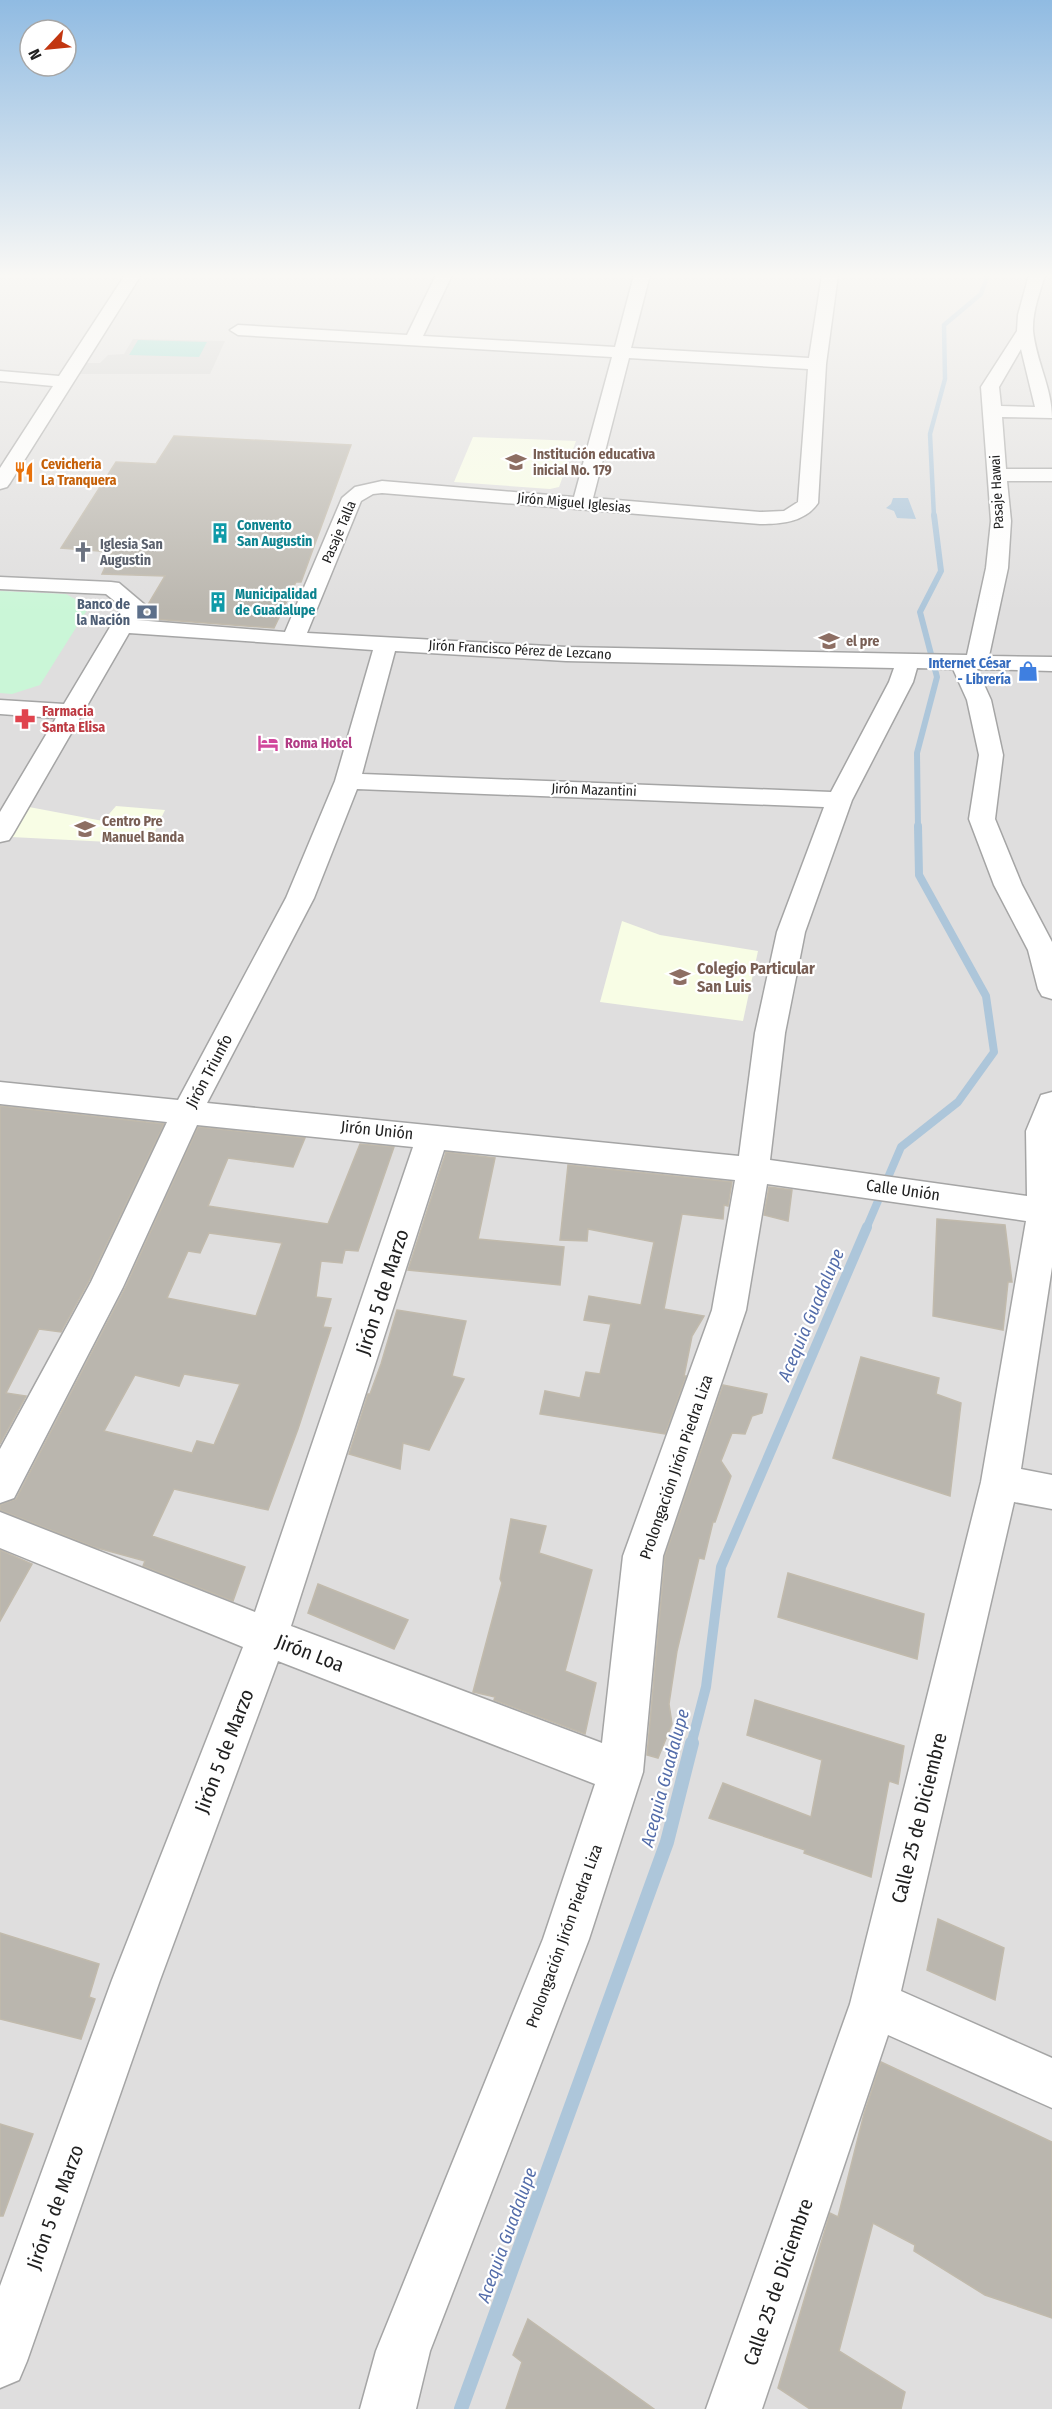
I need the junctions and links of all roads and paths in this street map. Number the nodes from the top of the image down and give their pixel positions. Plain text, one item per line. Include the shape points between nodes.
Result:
1 (61, 387) edge
2 (612, 387) edge
3 (815, 387) edge
4 (990, 387) edge
5 (1041, 387) edge
6 (991, 411) junction
7 (1049, 413) edge
8 (998, 475) junction
9 (1052, 475) edge
10 (0, 483) edge
11 (359, 492) joint
12 (582, 503) junction
13 (0, 583) edge
14 (122, 626) junction
15 (293, 639) junction
16 (386, 644) junction
17 (941, 660) junction
18 (1052, 664) edge
19 (0, 707) edge
20 (72, 712) junction
21 (348, 781) junction
22 (839, 800) junction
23 (0, 834) edge
24 (1052, 989) edge
25 (0, 1093) edge
26 (1052, 1103) edge
27 (187, 1112) junction
28 (433, 1136) junction
29 (753, 1170) junction
30 (1048, 1212) edge
31 (1000, 1482) junction
32 (0, 1486) edge
33 (1052, 1492) edge
34 (0, 1530) edge
35 (267, 1636) junction
36 (621, 1773) junction
37 (874, 2004) junction
38 (1052, 2083) edge
39 (0, 2361) edge
40 (388, 2409) edge
41 (734, 2409) edge

1 - 10 street
2 - 12 street
3 - 12 street, Jirón Miguel Iglesias via 808,503 802,511 760,518
4 - 6 street, Pasaje Hawai
5 - 7 street
6 - 7 street
6 - 8 street, Pasaje Hawai
8 - 9 street
8 - 17 street, Pasaje Hawai via 1001,521 997,568
11 - 12 street, Jirón Miguel Iglesias via 382,487
11 - 15 street, Pasaje Talla via 352,498
13 - 14 street via 111,588 134,605
14 - 15 street, Jirón Francisco Pérez de Lezcano
14 - 20 street
15 - 16 street, Jirón Francisco Pérez de Lezcano
16 - 17 street, Jirón Francisco Pérez de Lezcano via 566,654
16 - 21 street, Jirón Triunfo
17 - 18 street, Jirón Francisco Pérez de Lezcano
17 - 22 street, Prolongación Jirón Piedra Liza via 901,682
17 - 24 street via 979,700 991,755 982,819 1008,885 1042,950
19 - 20 street
20 - 23 street
21 - 22 street, Jirón Mazantini
21 - 27 street, Jirón Triunfo via 300,898
22 - 29 street, Prolongación Jirón Piedra Liza via 791,932 770,1033
25 - 27 street, Jirón Unión
26 - 30 street, Calle 25 de Diciembre via 1042,1131
27 - 28 street, Jirón Unión
27 - 32 street, Jirón Triunfo via 106,1287
28 - 29 street, Jirón Unión
28 - 35 street, Jirón 5 de Marzo
29 - 30 street, Calle Unión
29 - 36 street, Prolongación Jirón Piedra Liza via 729,1310 643,1556
30 - 31 street, Calle 25 de Diciembre
31 - 33 street
31 - 37 street, Calle 25 de Diciembre
34 - 35 street, Jirón Loa
35 - 36 street, Jirón Loa
35 - 39 street, Jirón 5 de Marzo via 136,1980
36 - 40 street, Prolongación Jirón Piedra Liza via 567,1939 403,2351
37 - 38 street
37 - 41 street, Calle 25 de Diciembre

